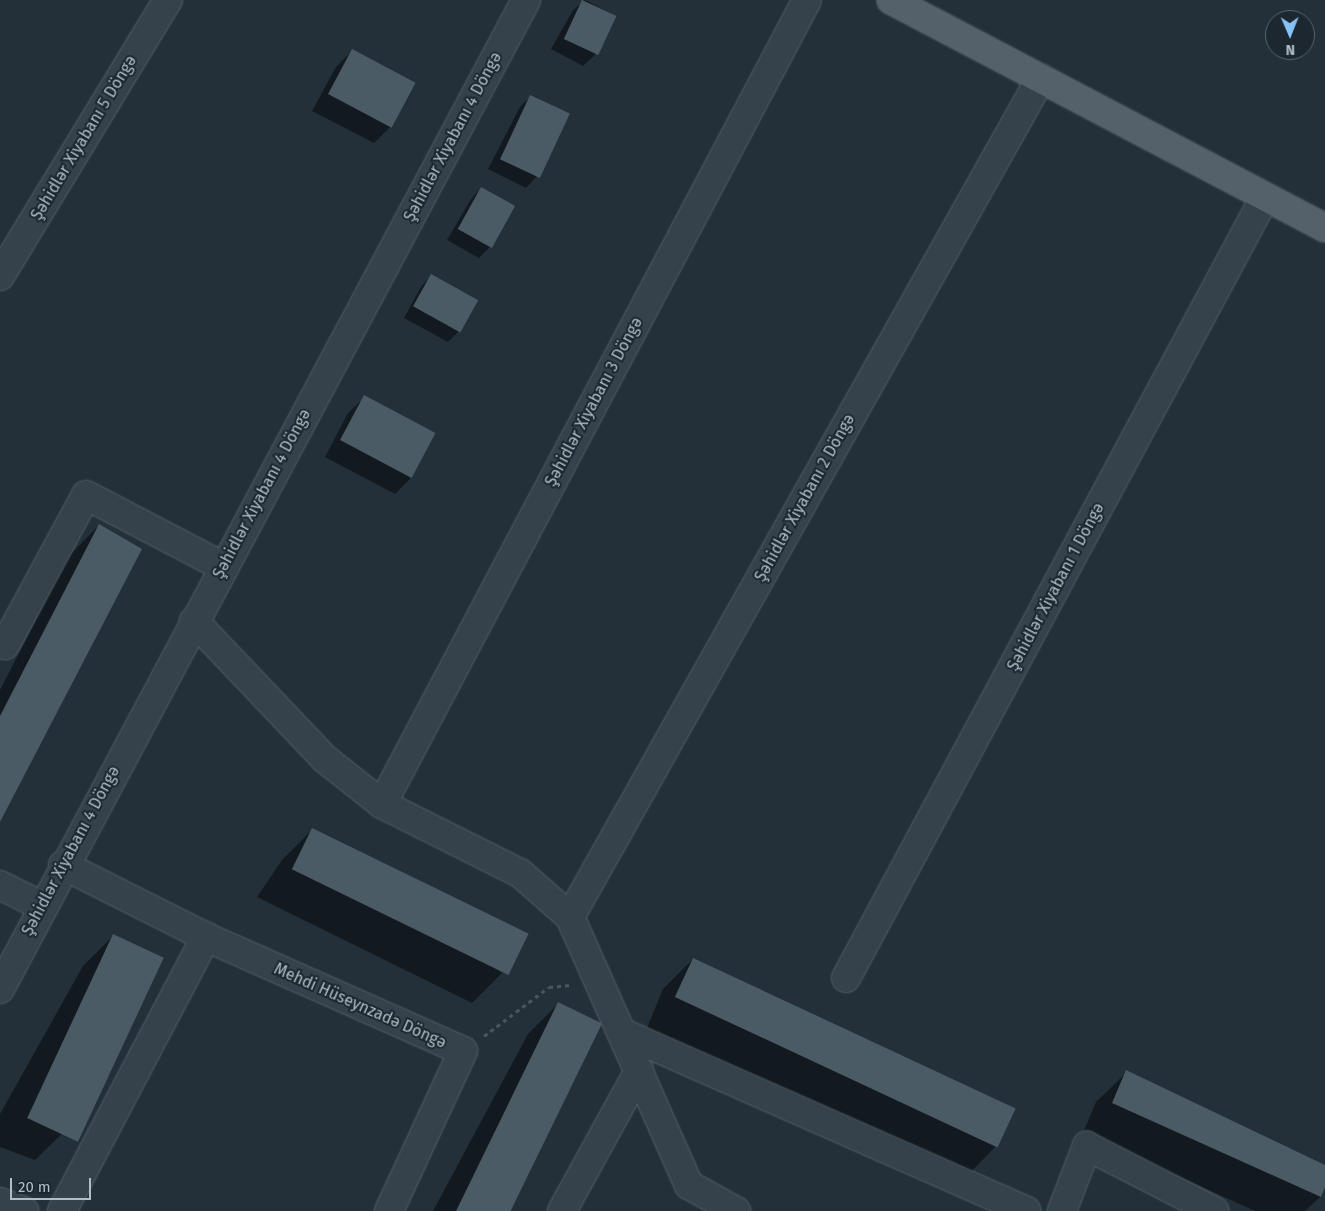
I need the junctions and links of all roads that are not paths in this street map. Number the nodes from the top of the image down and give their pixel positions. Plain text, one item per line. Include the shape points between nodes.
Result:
1 (168, 0) edge
2 (526, 0) edge
3 (807, 0) edge
4 (891, 0) edge
5 (1041, 78) junction
6 (1265, 197) junction
7 (1325, 228) edge
8 (0, 276) edge
9 (224, 566) junction
10 (194, 622) junction
11 (2, 647) edge
12 (382, 804) junction
13 (64, 865) junction
14 (0, 885) edge
15 (42, 906) junction
16 (570, 917) junction
17 (206, 937) junction
18 (846, 978) dead end
19 (0, 989) edge
20 (621, 1032) junction
21 (639, 1071) junction
22 (0, 1202) edge
23 (24, 1211) edge
24 (62, 1211) edge
25 (389, 1211) edge
26 (562, 1211) edge
27 (736, 1211) edge
28 (1026, 1211) edge
29 (1062, 1211) edge
30 (1214, 1211) edge

1 - 8 street, Şəhidlər Xiyabanı 5 Döngə
2 - 9 street, Şəhidlər Xiyabanı 4 Döngə
3 - 12 street, Şəhidlər Xiyabanı 3 Döngə
4 - 5 main road
5 - 6 main road
5 - 16 street, Şəhidlər Xiyabanı 2 Döngə
6 - 7 main road
6 - 18 street, Şəhidlər Xiyabanı 1 Döngə
9 - 10 street, Şəhidlər Xiyabanı 4 Döngə
9 - 11 street via 86,495
10 - 12 street via 324,758
10 - 13 street, Şəhidlər Xiyabanı 4 Döngə
12 - 16 street via 520,873
13 - 15 street, Şəhidlər Xiyabanı 4 Döngə
13 - 17 street, Mehdi Hüseynzadə Döngə
14 - 15 street
15 - 19 street, Şəhidlər Xiyabanı 4 Döngə
16 - 20 street
17 - 24 street
17 - 25 street, Mehdi Hüseynzadə Döngə via 463,1051
20 - 21 street
20 - 28 street
21 - 26 street
21 - 27 street via 689,1185
22 - 23 street
29 - 30 street via 1087,1146

